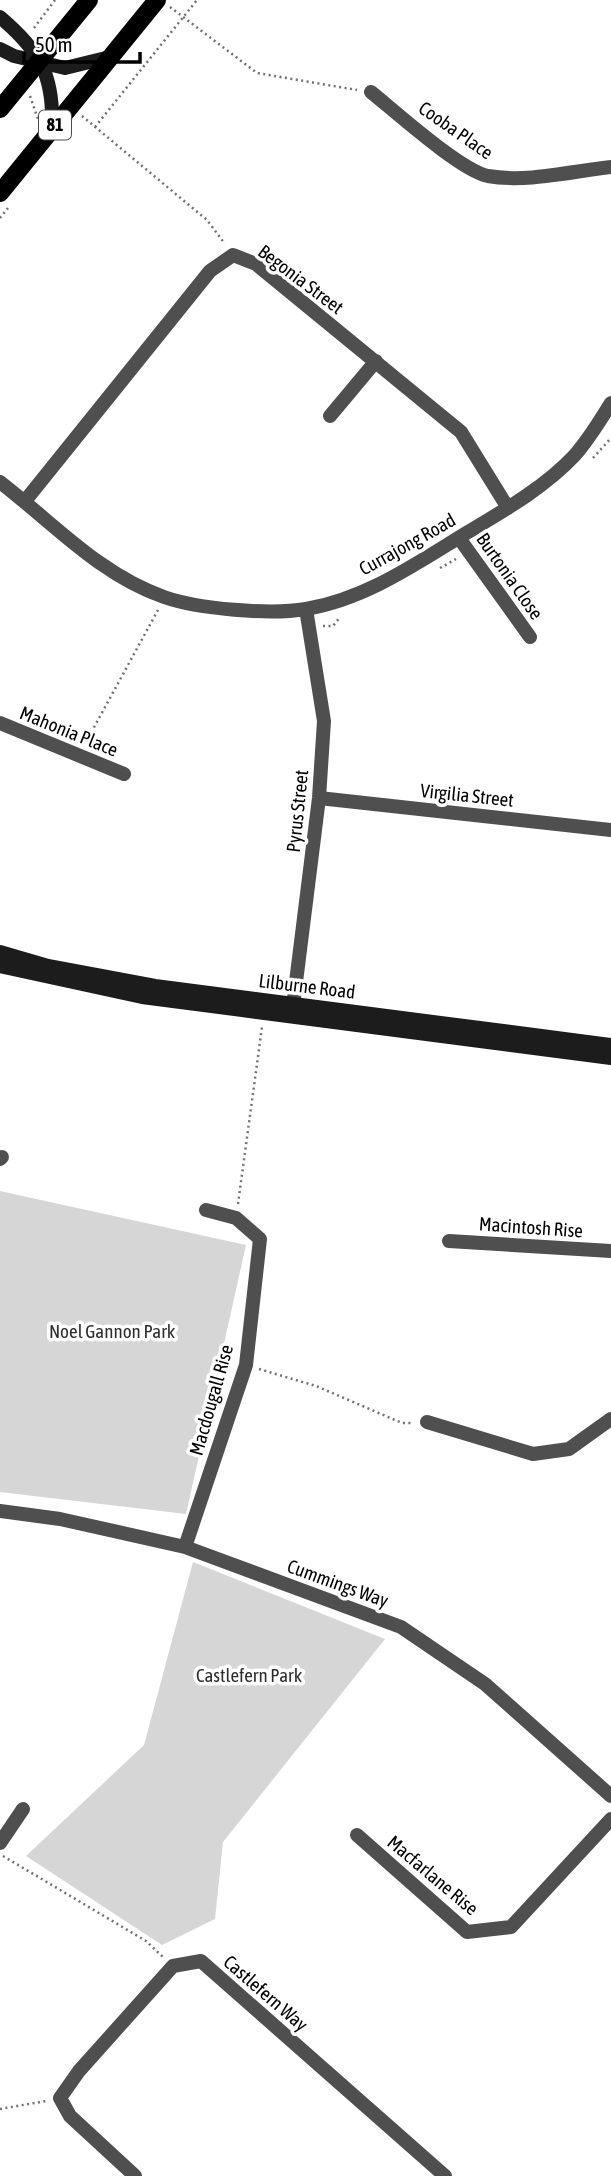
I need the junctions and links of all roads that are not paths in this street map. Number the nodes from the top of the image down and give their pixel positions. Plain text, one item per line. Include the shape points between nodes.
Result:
1 (89, 0) edge
2 (157, 0) edge
3 (0, 17) edge
4 (0, 50) edge
5 (110, 57) junction
6 (39, 62) junction
7 (371, 92) road end
8 (0, 109) edge
9 (52, 128) junction
10 (611, 167) edge
11 (0, 193) edge
12 (376, 361) junction
13 (611, 403) edge
14 (330, 416) dead end
15 (0, 482) edge
16 (25, 501) junction
17 (508, 508) junction
18 (459, 538) junction
19 (306, 609) junction
20 (530, 637) dead end
21 (0, 723) edge
22 (124, 774) dead end
23 (319, 799) junction
24 (611, 830) edge
25 (0, 952) edge
26 (0, 965) edge
27 (292, 1011) junction
28 (611, 1045) edge
29 (611, 1058) edge
30 (206, 1210) dead end
31 (449, 1241) dead end
32 (611, 1251) edge
33 (611, 1419) edge
34 (427, 1422) road end
35 (0, 1511) edge
36 (185, 1547) junction
37 (611, 1796) edge
38 (23, 1809) dead end
39 (611, 1819) edge
40 (356, 1835) dead end
41 (0, 1843) edge
42 (135, 2176) edge
43 (445, 2176) edge

1 - 6 main road
2 - 5 main road, 81
3 - 6 street via 26,39
4 - 6 street
5 - 6 street via 65,68
5 - 9 main road, 81
6 - 8 main road
6 - 9 street via 49,80
7 - 10 street, Cooba Place via 464,164 487,176
9 - 11 main road, 81
12 - 14 street
12 - 16 street, Begonia Street via 256,264 233,255 210,271
12 - 17 street, Begonia Street via 461,432
13 - 17 street, Currajong Road via 574,456
15 - 16 street, Currajong Road
16 - 19 street, Currajong Road via 121,577 165,597 239,609
17 - 18 street, Currajong Road
18 - 19 street, Currajong Road via 387,581
18 - 20 street, Burtonia Close
19 - 23 street, Pyrus Street via 324,721
21 - 22 street, Mahonia Place
23 - 24 street, Virgilia Street
23 - 27 street, Pyrus Street
25 - 27 street, Lilburne Road via 48,966
26 - 27 street, Lilburne Road via 142,997
27 - 28 street, Lilburne Road
27 - 29 street, Lilburne Road
30 - 36 street, Macdougall Rise via 236,1218 260,1239 246,1365
31 - 32 street, Macintosh Rise
33 - 34 street via 569,1449 533,1454
35 - 36 street, Cummings Way via 60,1519
36 - 37 street, Cummings Way via 401,1627 485,1685
38 - 41 street
39 - 40 street, Macfarlane Rise via 512,1927 467,1932
42 - 43 street, Castlefern Way via 70,2116 60,2098 173,1966 201,1961

